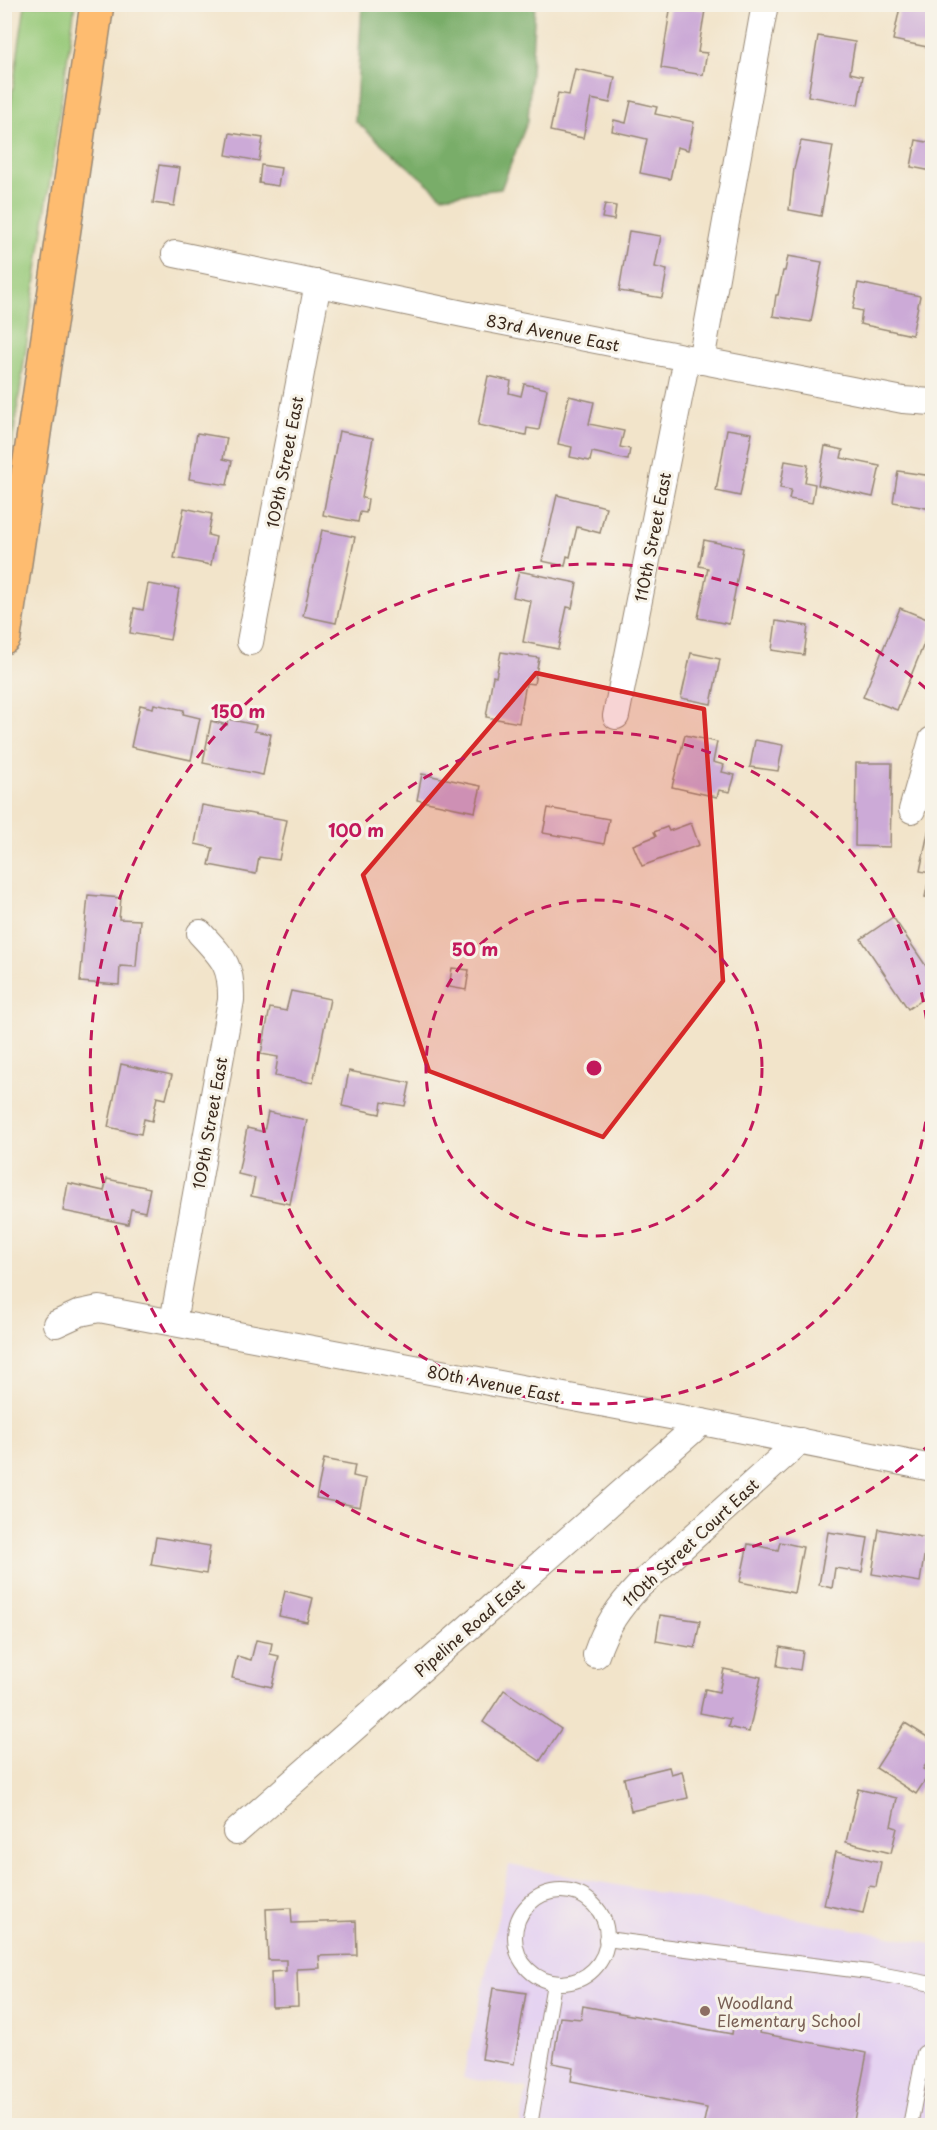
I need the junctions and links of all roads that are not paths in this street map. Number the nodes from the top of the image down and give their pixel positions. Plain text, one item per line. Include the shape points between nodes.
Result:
1 (97, 4) edge
2 (765, 4) edge
3 (175, 254) dead end
4 (318, 283) junction
5 (694, 359) junction
6 (933, 402) edge
7 (4, 637) edge
8 (250, 642) dead end
9 (616, 716) dead end
10 (932, 738) edge
11 (912, 810) dead end
12 (200, 933) dead end
13 (173, 1322) junction
14 (56, 1324) dead end
15 (702, 1422) junction
16 (800, 1441) junction
17 (933, 1468) edge
18 (596, 1655) dead end
19 (236, 1832) dead end
20 (606, 1939) junction
21 (554, 1983) junction
22 (933, 1984) edge
23 (933, 2055) edge
24 (530, 2126) edge
25 (910, 2126) edge

1 - 7 highway
2 - 5 street, 110th Street East
3 - 4 street, 83rd Avenue East
4 - 5 street, 83rd Avenue East
4 - 8 street, 109th Street East
5 - 6 street, 83rd Avenue East via 903,400
5 - 9 street, 110th Street East
10 - 11 street
12 - 13 street, 109th Street East via 225,962 232,980 231,1000
13 - 14 street, 80th Avenue East via 99,1309
13 - 15 street, 80th Avenue East
15 - 16 street, 80th Avenue East
15 - 19 street, Pipeline Road East
16 - 17 street, 80th Avenue East
16 - 18 street, 110th Street Court East via 618,1608
20 - 21 lane via 596,1968 569,1983
20 - 21 lane via 605,1924 598,1911 574,1893 544,1894 531,1902 516,1927 519,1957 533,1974
20 - 22 lane via 869,1972
21 - 24 lane
23 - 25 lane via 924,2053

